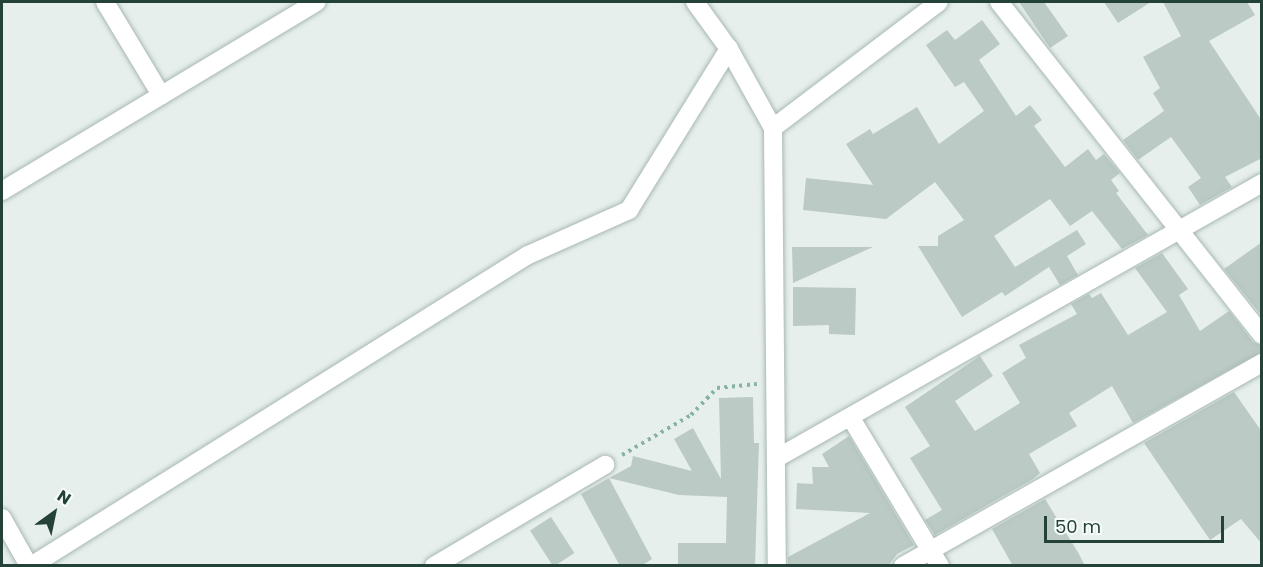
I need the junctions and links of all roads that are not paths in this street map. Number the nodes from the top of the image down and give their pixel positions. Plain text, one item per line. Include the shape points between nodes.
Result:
1 (105, 2) edge
2 (317, 2) edge
3 (695, 2) edge
4 (939, 2) edge
5 (999, 2) edge
6 (729, 50) junction
7 (161, 95) junction
8 (774, 128) junction
9 (1262, 183) edge
10 (2, 192) edge
11 (1178, 231) junction
12 (1262, 335) edge
13 (1262, 363) edge
14 (851, 418) junction
15 (777, 458) junction
16 (605, 465) road end
17 (2, 518) edge
18 (935, 558) edge
19 (30, 566) edge
20 (434, 566) edge
21 (777, 566) edge
22 (903, 566) edge

1 - 7 street
2 - 7 street
3 - 6 street
4 - 8 street
5 - 11 street
6 - 8 street
6 - 19 street via 629,210 528,255
7 - 10 street
8 - 15 street
9 - 11 street
11 - 12 street
11 - 14 street
13 - 18 street
14 - 15 street
14 - 18 street
15 - 21 street
16 - 20 street
17 - 19 street
18 - 22 street

